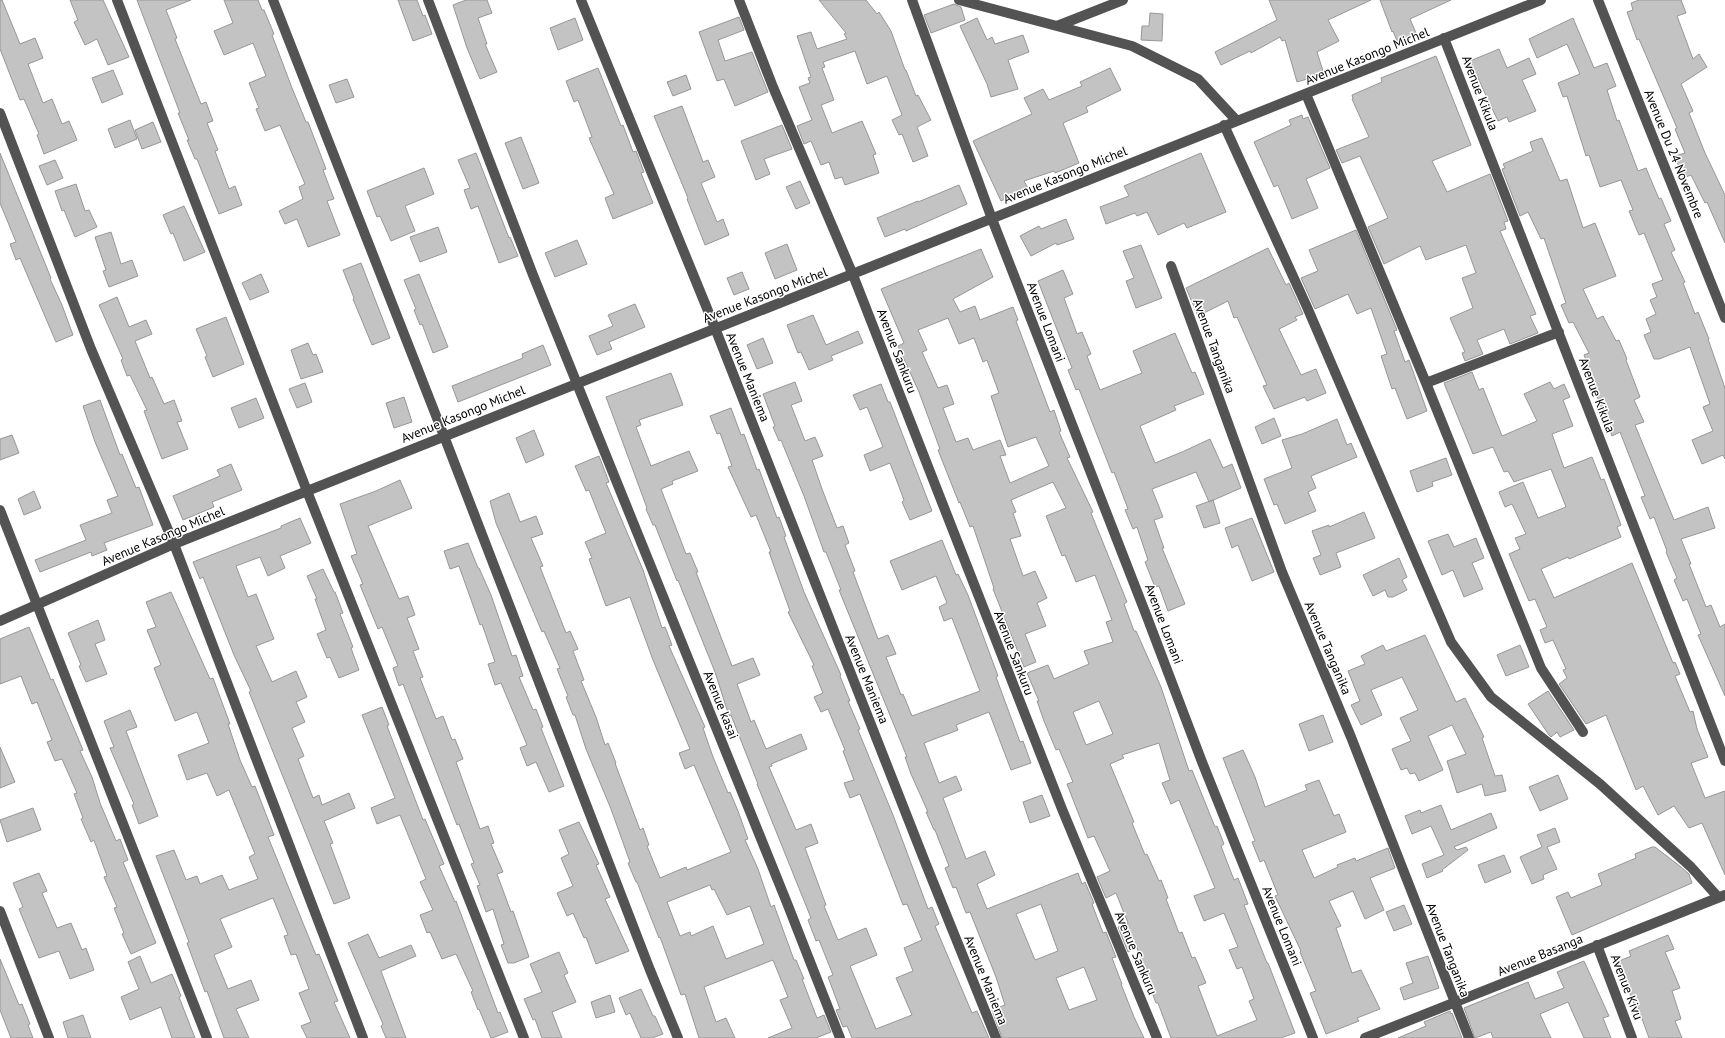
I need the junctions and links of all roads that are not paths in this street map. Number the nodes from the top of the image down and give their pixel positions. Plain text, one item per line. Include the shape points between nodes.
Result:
1 (117, 0) edge
2 (273, 0) edge
3 (428, 0) edge
4 (581, 0) edge
5 (738, 0) edge
6 (912, 0) edge
7 (959, 0) edge
8 (1123, 0) edge
9 (1541, 0) edge
10 (1598, 0) edge
11 (1056, 26) junction
12 (1444, 38) junction
13 (1306, 94) junction
14 (0, 113) edge
15 (1236, 120) junction
16 (1224, 125) junction
17 (992, 219) junction
18 (1171, 266) dead end
19 (853, 275) junction
20 (1725, 318) edge
21 (715, 328) junction
22 (1559, 332) junction
23 (577, 383) junction
24 (1426, 383) junction
25 (444, 436) junction
26 (307, 491) junction
27 (0, 510) edge
28 (174, 544) junction
29 (38, 605) junction
30 (0, 621) edge
31 (1583, 732) dead end
32 (1725, 761) edge
33 (1722, 896) edge
34 (0, 911) edge
35 (1597, 946) junction
36 (1455, 1003) junction
37 (49, 1038) edge
38 (207, 1038) edge
39 (363, 1038) edge
40 (524, 1038) edge
41 (678, 1038) edge
42 (840, 1038) edge
43 (996, 1038) edge
44 (1157, 1038) edge
45 (1313, 1038) edge
46 (1365, 1038) edge
47 (1469, 1038) edge
48 (1632, 1038) edge

1 - 26 street
2 - 25 street
3 - 23 street, Avenue kasai
4 - 21 street, Avenue Maniema
5 - 19 street, Avenue Sankuru
6 - 17 street, Avenue Lomani
7 - 11 street
8 - 11 street
9 - 12 street, Avenue Kasongo Michel
10 - 20 street, Avenue Du 24 Novembre
11 - 15 street via 1132,46 1198,79
12 - 13 street, Avenue Kasongo Michel
12 - 22 street, Avenue Kikula
13 - 15 street, Avenue Kasongo Michel
13 - 24 street
14 - 28 street via 91,349
15 - 16 street, Avenue Kasongo Michel
16 - 17 street, Avenue Kasongo Michel
16 - 33 street via 1307,307 1451,642 1491,697 1600,784
17 - 19 street, Avenue Kasongo Michel
17 - 45 street, Avenue Lomani via 1202,762
18 - 36 street, Avenue Tanganika via 1282,572 1351,737
19 - 21 street, Avenue Kasongo Michel
19 - 44 street, Avenue Sankuru via 1062,809
21 - 23 street, Avenue Kasongo Michel
21 - 43 street, Avenue Maniema
22 - 24 street
22 - 32 street, Avenue Kikula
23 - 25 street, Avenue Kasongo Michel
23 - 42 street, Avenue kasai
24 - 31 street via 1541,668
25 - 26 street, Avenue Kasongo Michel
25 - 41 street
26 - 28 street, Avenue Kasongo Michel
26 - 40 street
27 - 29 street
28 - 29 street, Avenue Kasongo Michel
28 - 39 street
29 - 30 street, Avenue Kasongo Michel
29 - 38 street
33 - 35 street, Avenue Basanga
34 - 37 street
35 - 36 street, Avenue Basanga
35 - 48 street, Avenue Kivu
36 - 46 street, Avenue Basanga
36 - 47 street, Avenue Tanganika

